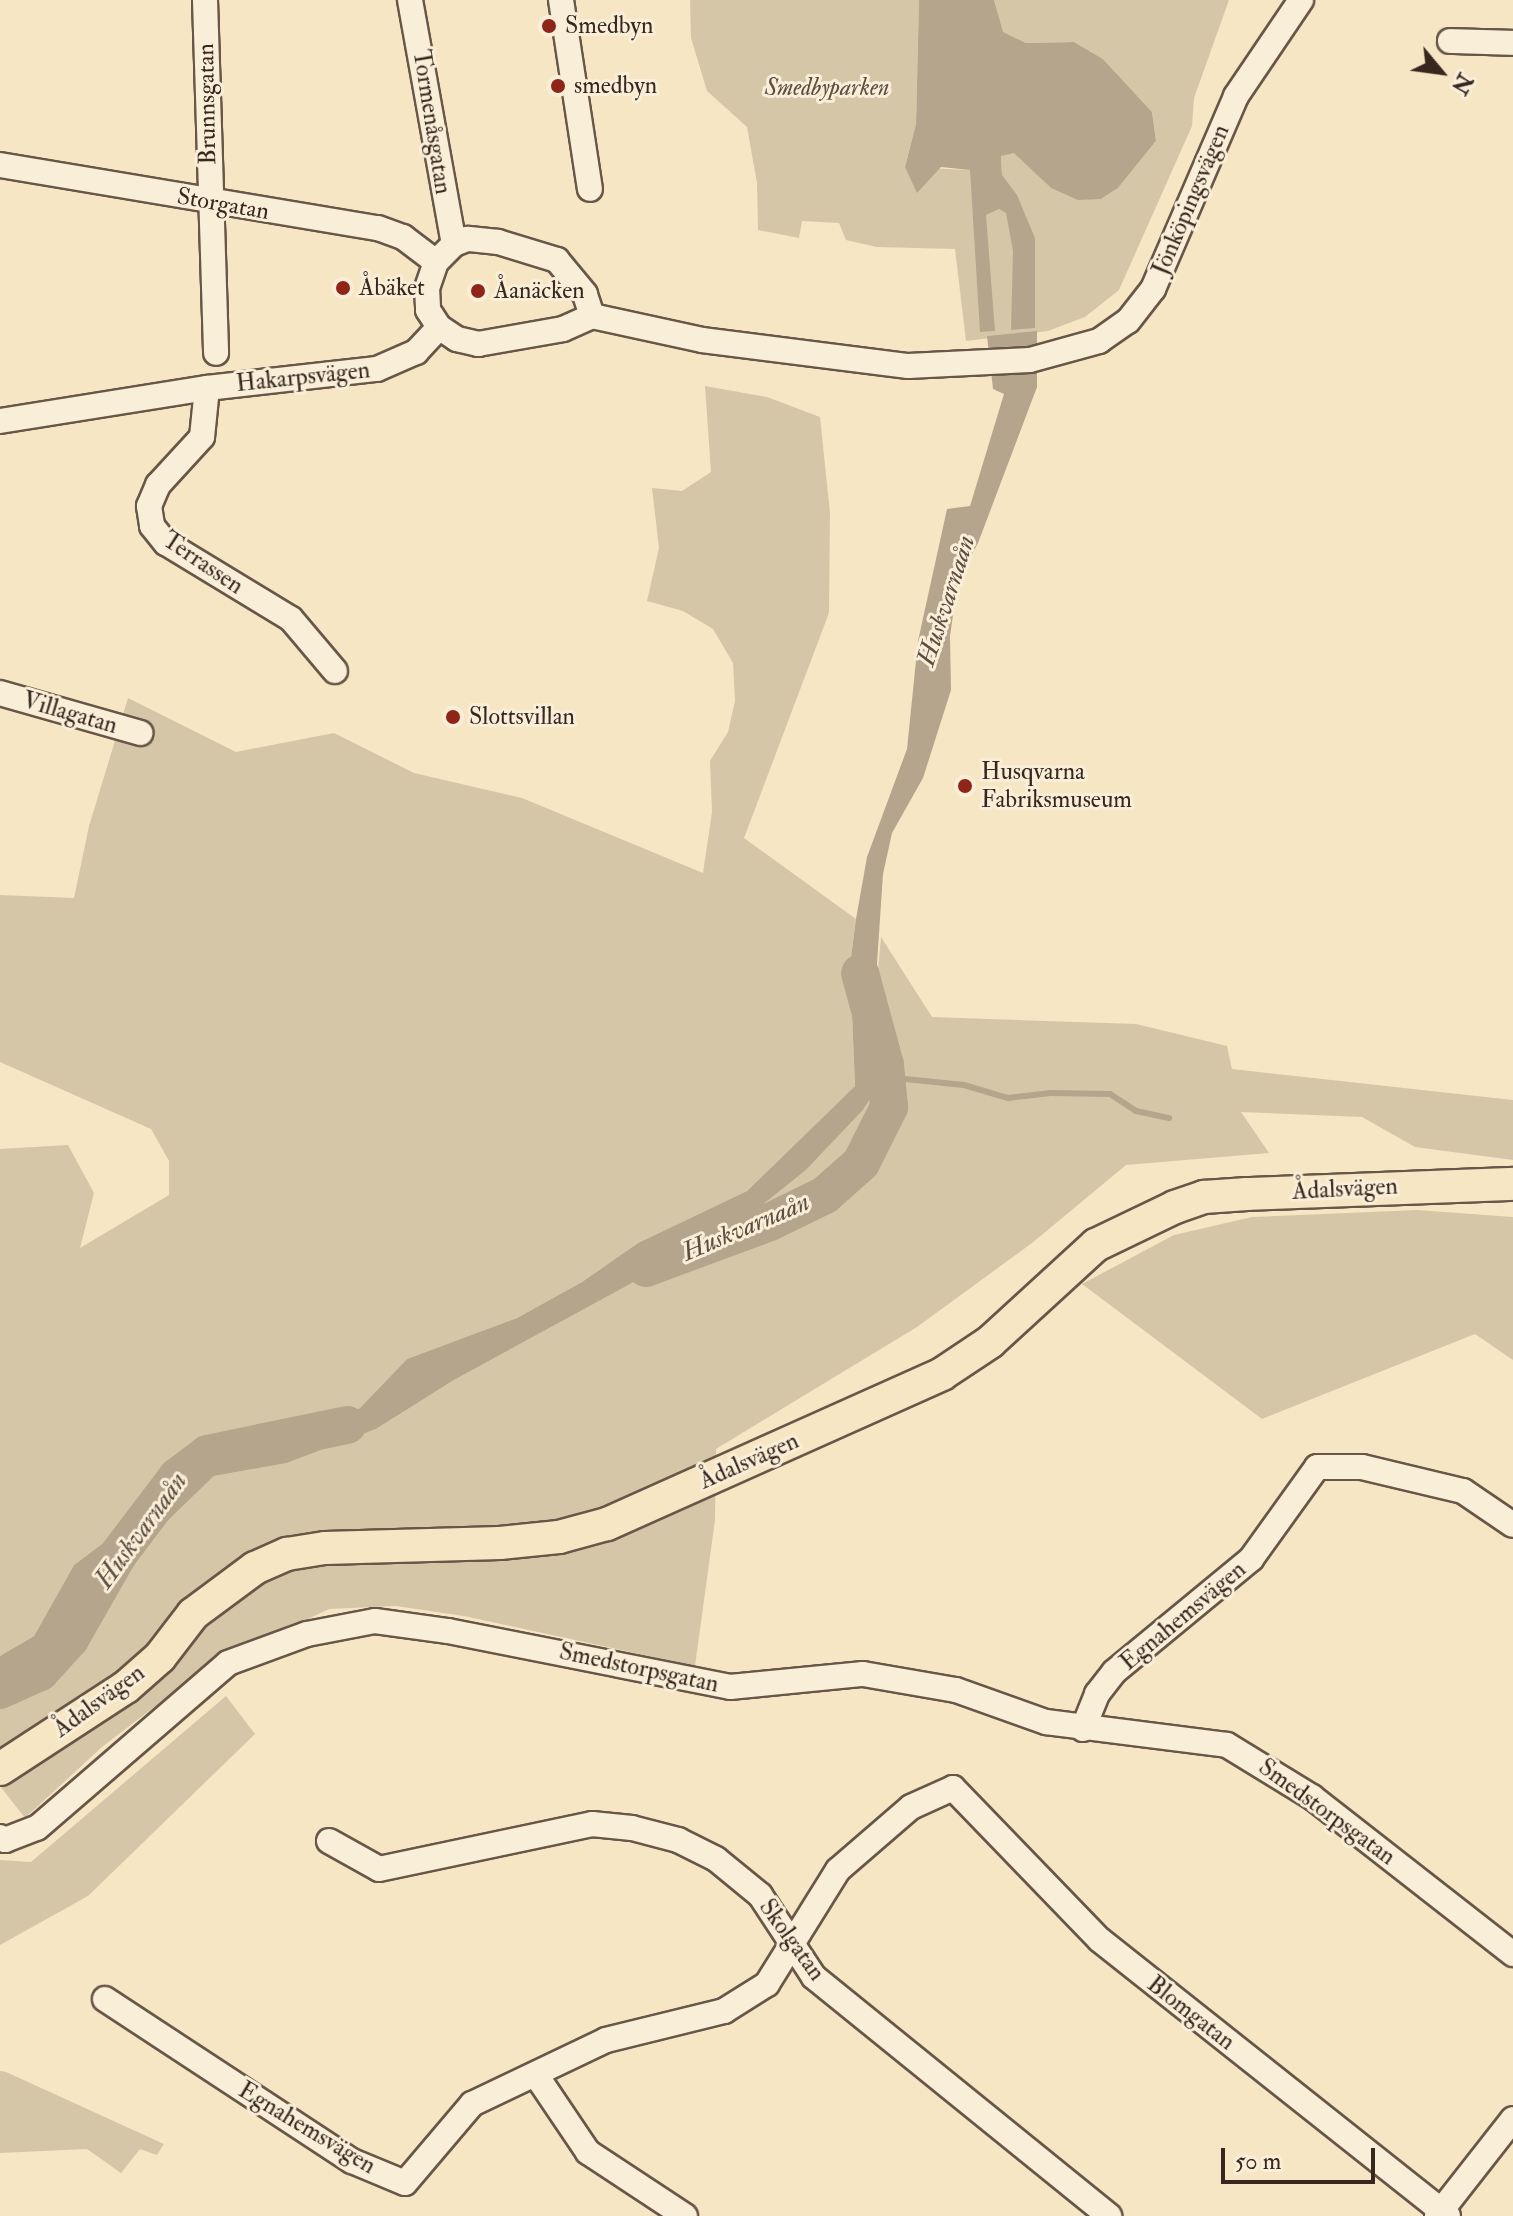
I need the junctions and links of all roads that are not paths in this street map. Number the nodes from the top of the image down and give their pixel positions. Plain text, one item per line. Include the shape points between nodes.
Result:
1 (205, 0) edge
2 (410, 0) edge
3 (561, 0) edge
4 (1301, 0) edge
5 (1450, 41) dead end
6 (1513, 43) edge
7 (0, 165) edge
8 (590, 189) dead end
9 (209, 202) junction
10 (454, 244) junction
11 (436, 262) junction
12 (592, 316) junction
13 (439, 327) junction
14 (216, 353) dead end
15 (207, 388) junction
16 (0, 421) edge
17 (335, 671) dead end
18 (0, 693) edge
19 (140, 733) dead end
20 (1513, 1184) edge
21 (1513, 1525) edge
22 (1083, 1729) junction
23 (0, 1769) edge
24 (953, 1788) joint
25 (0, 1837) edge
26 (329, 1841) dead end
27 (791, 1939) junction
28 (1513, 1954) edge
29 (105, 1999) dead end
30 (536, 2075) junction
31 (1513, 2119) edge
32 (1442, 2214) edge
33 (685, 2216) edge
34 (1109, 2216) edge

1 - 9 street, Brunnsgatan
2 - 10 street, Tormenåsgatan
3 - 8 street
4 - 12 street, Jönköpingsvägen via 1236,96 1142,306 1099,341 1045,357 959,366 869,364
5 - 6 street
7 - 9 street, Storgatan
9 - 11 street, Storgatan via 390,231
9 - 14 street, Brunnsgatan
10 - 11 street
10 - 12 street via 478,239 557,260 585,294
11 - 13 street via 426,301
12 - 13 street via 563,329 478,344
13 - 15 street, Hakarpsvägen via 416,352 394,365
15 - 16 street, Hakarpsvägen
15 - 17 street, Terrassen via 202,437 158,485 149,506 152,526 166,543 291,619
18 - 19 street, Villagatan
20 - 23 main road, Ådalsvägen via 1247,1194 1204,1197 1175,1207 1096,1245 990,1342 942,1374 607,1524 500,1543 325,1548 287,1554 255,1568 193,1614 160,1657 126,1687
21 - 22 street, Egnahemsvägen via 1463,1491 1362,1467 1317,1467 1251,1559 1114,1672 1097,1694
22 - 25 street, Smedstorpsgatan via 1046,1722 956,1690 863,1674 730,1687 375,1621 307,1634 228,1663 37,1828 5,1840
22 - 28 street, Smedstorpsgatan via 1227,1745 1267,1765
24 - 27 street, Egnahemsvägen via 911,1807 838,1870
24 - 32 street, Blomgatan via 1100,1940
26 - 27 street, Skolgatan via 379,1869 592,1824 632,1828 678,1840 716,1859 760,1895
27 - 30 street, Egnahemsvägen via 767,1984 724,2011 606,2040
27 - 34 street, Skolgatan via 814,1977
29 - 30 street, Egnahemsvägen via 352,2161 405,2183 472,2104
30 - 33 street via 588,2152
31 - 32 street

